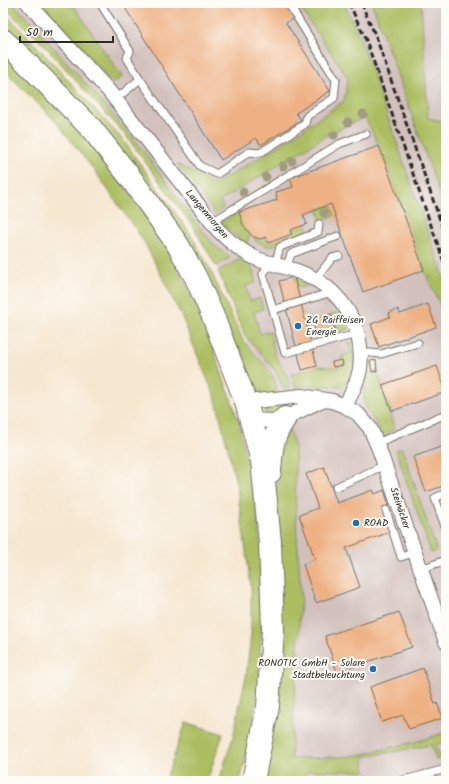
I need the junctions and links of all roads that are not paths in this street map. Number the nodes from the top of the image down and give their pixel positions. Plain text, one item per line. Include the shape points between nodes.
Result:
1 (28, 3) edge
2 (100, 3) edge
3 (288, 3) edge
4 (3, 40) edge
5 (140, 79) junction
6 (115, 100) junction
7 (366, 134) dead end
8 (212, 222) junction
9 (319, 224) dead end
10 (338, 236) dead end
11 (339, 256) dead end
12 (258, 259) junction
13 (281, 266) junction
14 (263, 274) junction
15 (315, 280) junction
16 (332, 292) junction
17 (273, 310) junction
18 (357, 334) junction
19 (418, 343) dead end
20 (360, 352) junction
21 (322, 400) junction
22 (345, 406) junction
23 (248, 411) junction
24 (446, 414) edge
25 (285, 418) junction
26 (376, 443) junction
27 (385, 465) junction
28 (336, 487) dead end
29 (446, 493) edge
30 (386, 510) dead end
31 (268, 517) junction
32 (446, 529) edge
33 (415, 552) junction
34 (446, 560) edge
35 (421, 569) junction
36 (446, 642) edge
37 (446, 769) edge
38 (253, 781) edge
39 (400, 781) edge

1 - 6 street, Langenmorgen
2 - 5 lane via 130,51 127,58
3 - 5 lane via 336,80 334,98 308,116 304,124 260,153 249,152 217,174 200,166
4 - 23 main road via 91,128 130,177 178,245 212,314
5 - 6 lane
6 - 8 street, Langenmorgen
7 - 8 lane via 339,144
8 - 12 street, Langenmorgen via 231,242
9 - 13 lane via 318,232 280,247
10 - 13 lane via 291,254
11 - 15 lane via 332,258
12 - 13 street, Langenmorgen
12 - 14 lane
13 - 14 lane via 267,268
13 - 15 street, Langenmorgen via 306,274
14 - 17 lane
15 - 16 street, Langenmorgen
16 - 17 lane
16 - 18 street, Langenmorgen via 352,317
17 - 18 lane via 285,353
18 - 20 street, Langenmorgen
19 - 20 lane via 382,354
20 - 22 street, Langenmorgen via 360,370
21 - 22 street, Steinäcker
21 - 23 street, Steinäcker via 301,396
21 - 25 street
22 - 26 street, Steinäcker via 358,414 370,428
23 - 25 street via 274,421
23 - 31 main road via 262,460
24 - 26 lane
25 - 31 main road via 272,444
26 - 27 street, Steinäcker
27 - 28 lane
27 - 33 street, Steinäcker
29 - 32 lane via 435,498
30 - 33 lane via 401,557
31 - 38 main road via 273,630 268,706
33 - 35 street, Steinäcker
34 - 35 lane
35 - 36 street, Steinäcker
37 - 39 lane

